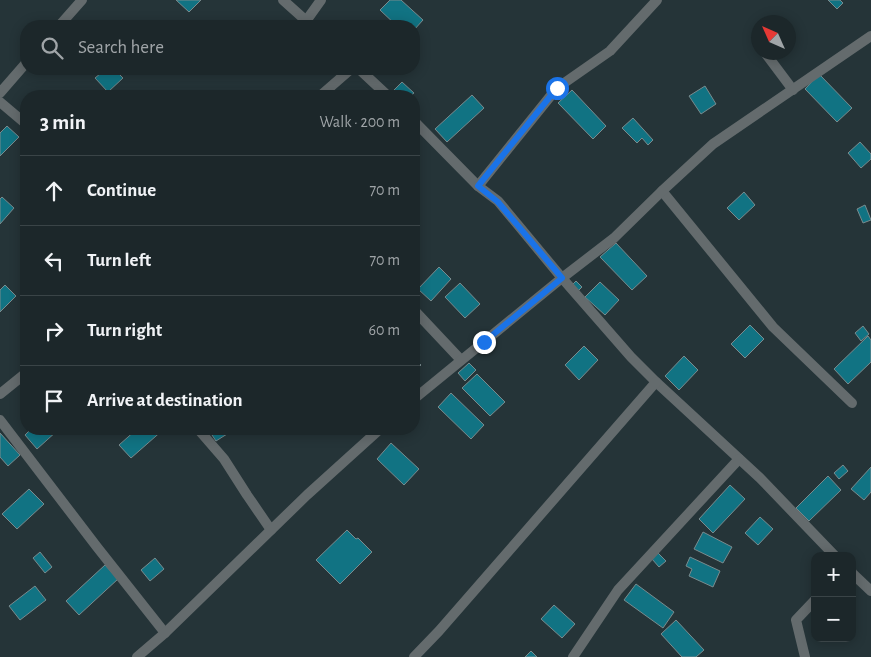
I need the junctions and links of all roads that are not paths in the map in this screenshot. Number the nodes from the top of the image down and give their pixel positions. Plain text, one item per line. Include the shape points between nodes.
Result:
1 (82, 0) edge
2 (283, 0) edge
3 (321, 0) edge
4 (657, 0) edge
5 (64, 20) edge
6 (306, 20) edge
7 (311, 20) edge
8 (871, 36) edge
9 (770, 60) edge
10 (20, 70) edge
11 (344, 75) edge
12 (365, 75) edge
13 (327, 90) edge
14 (382, 90) edge
15 (792, 90) junction
16 (0, 93) edge
17 (0, 102) edge
18 (20, 119) edge
19 (420, 127) edge
20 (478, 186) junction
21 (662, 191) junction
22 (562, 278) junction
23 (420, 316) edge
24 (461, 360) junction
25 (20, 378) edge
26 (656, 382) junction
27 (0, 394) edge
28 (420, 394) edge
29 (852, 403) dead end
30 (0, 420) edge
31 (203, 435) edge
32 (373, 435) edge
33 (739, 459) junction
34 (271, 530) junction
35 (831, 552) edge
36 (856, 577) edge
37 (871, 591) edge
38 (811, 604) edge
39 (165, 633) junction
40 (137, 657) edge
41 (414, 657) edge
42 (573, 657) edge
43 (805, 657) edge

1 - 5 street
2 - 6 street
3 - 7 street
4 - 20 street via 610,50 557,88
8 - 15 street
9 - 15 street
10 - 16 street
11 - 13 street
12 - 14 street
15 - 21 street via 714,144
17 - 18 street
19 - 20 street
20 - 22 street via 498,202
21 - 22 street via 614,238
21 - 29 street via 772,327
22 - 24 street
22 - 26 street
23 - 24 street
24 - 28 street
25 - 27 street
26 - 33 street
26 - 41 street
30 - 39 street
31 - 34 street via 224,459
32 - 34 street
33 - 35 street
33 - 42 street via 618,590
34 - 39 street
36 - 37 street
38 - 43 street via 796,620
39 - 40 street

